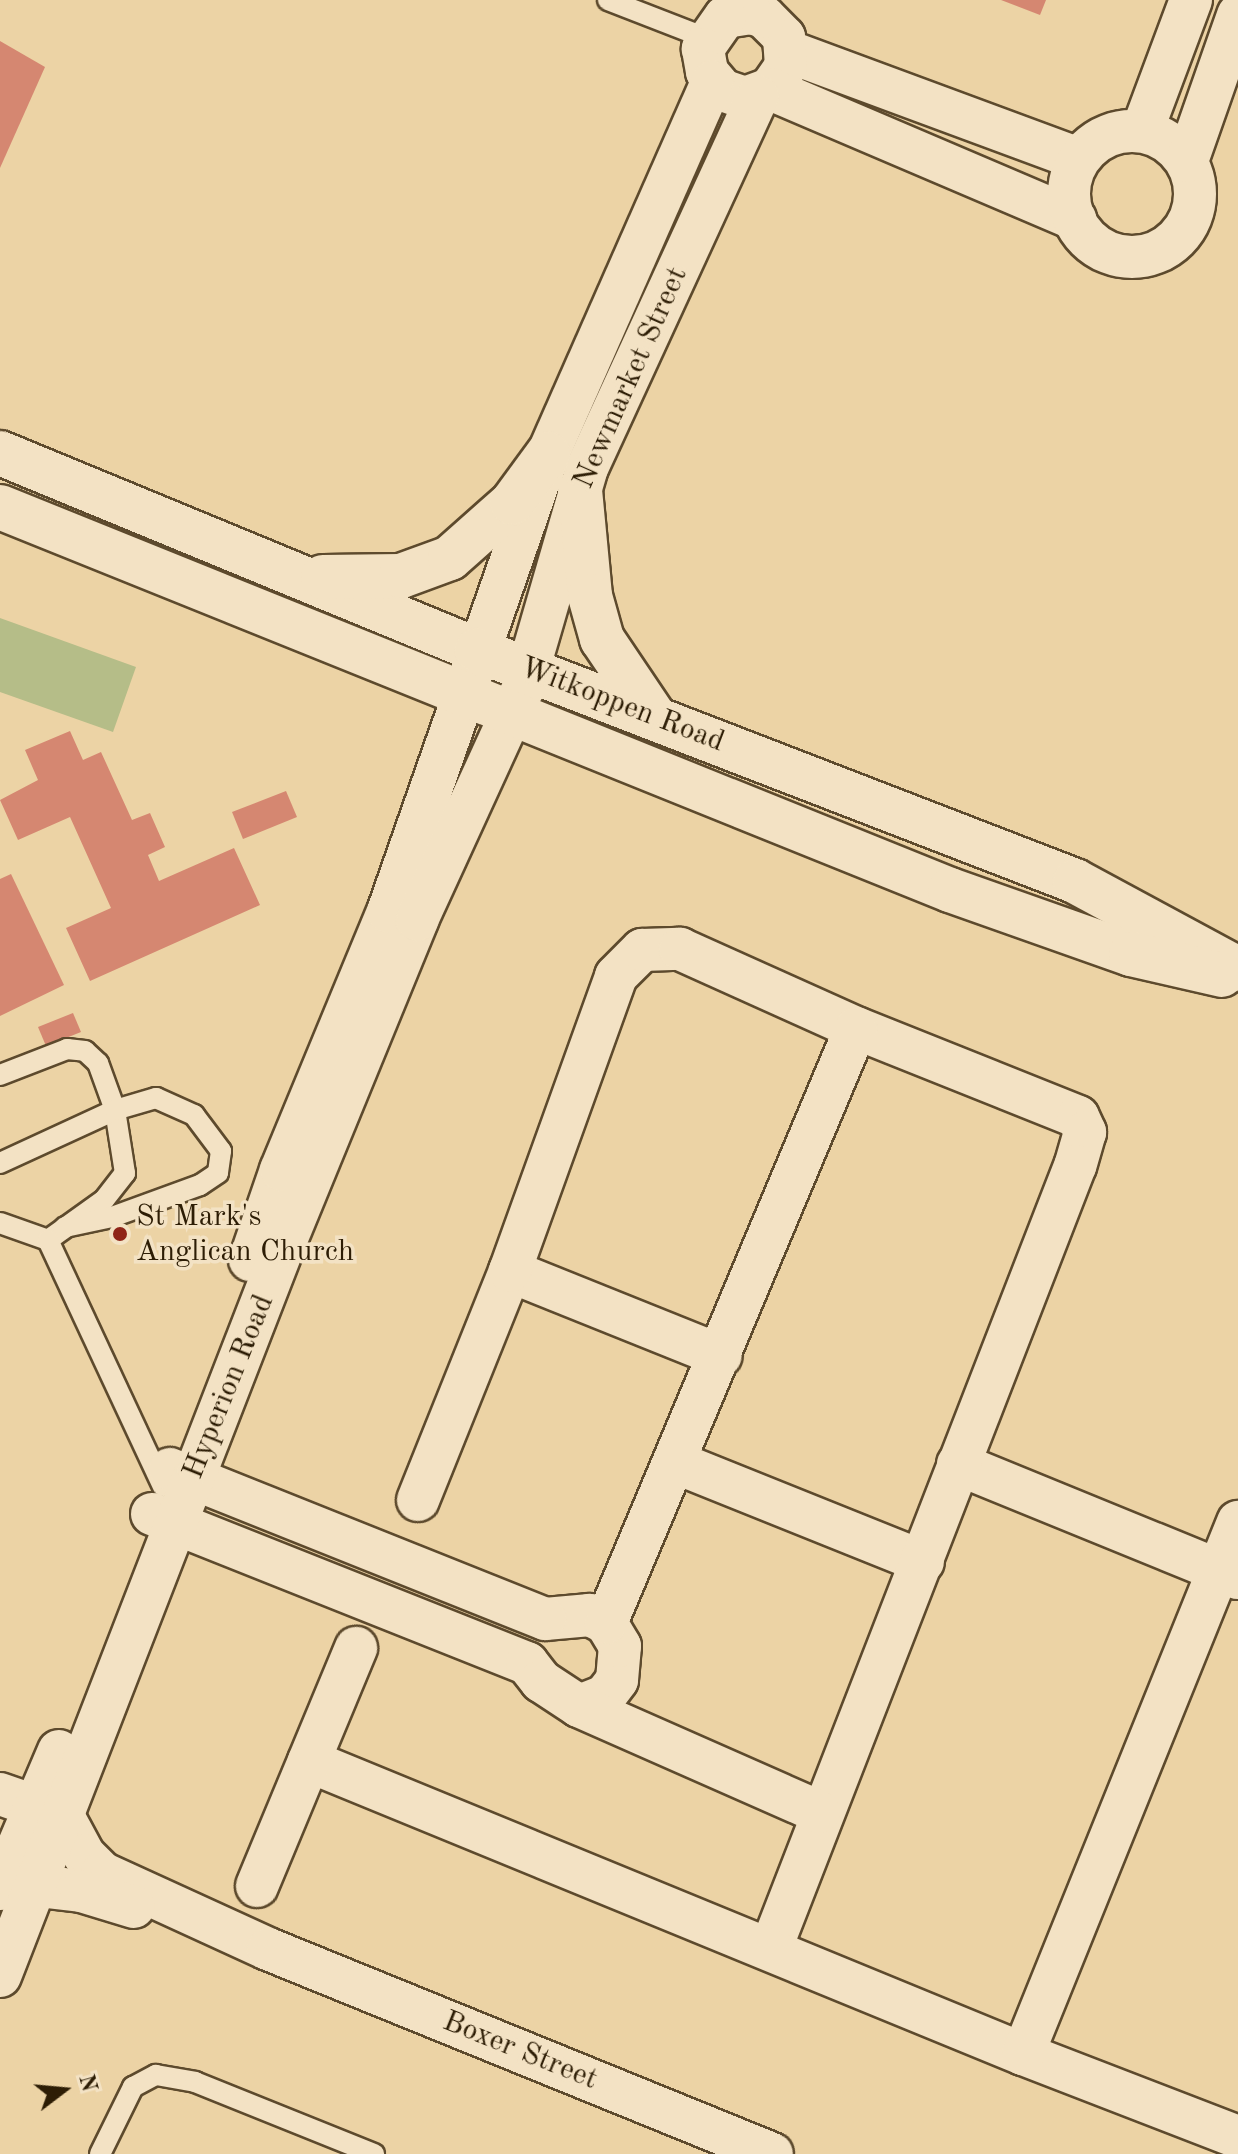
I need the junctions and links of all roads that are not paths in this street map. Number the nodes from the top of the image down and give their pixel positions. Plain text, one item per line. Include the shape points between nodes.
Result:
1 (608, 0) edge
2 (1191, 0) edge
3 (768, 8) edge
4 (1238, 15) edge
5 (706, 38) junction
6 (787, 51) junction
7 (712, 82) junction
8 (764, 92) junction
9 (1142, 131) junction
10 (1077, 158) junction
11 (1187, 161) junction
12 (1075, 219) junction
13 (0, 453) edge
14 (548, 454) junction
15 (580, 490) junction
16 (0, 507) edge
17 (305, 577) junction
18 (477, 650) junction
19 (526, 668) junction
20 (462, 694) junction
21 (511, 715) junction
22 (655, 718) junction
23 (1238, 969) edge
24 (1238, 979) edge
25 (856, 1028) junction
26 (0, 1075) edge
27 (115, 1110) junction
28 (0, 1163) edge
29 (0, 1223) edge
30 (65, 1227) junction
31 (48, 1240) junction
32 (510, 1271) junction
33 (721, 1356) junction
34 (677, 1463) junction
35 (958, 1464) junction
36 (171, 1494) junction
37 (418, 1500) dead end
38 (1238, 1522) edge
39 (923, 1562) junction
40 (406, 1564) junction
41 (1228, 1575) edge
42 (391, 1608) junction
43 (606, 1623) junction
44 (356, 1648) dead end
45 (579, 1706) junction
46 (309, 1761) junction
47 (33, 1806) edge
48 (819, 1812) junction
49 (257, 1886) dead end
50 (19, 1888) edge
51 (771, 1948) junction
52 (268, 1949) junction
53 (0, 1976) edge
54 (1023, 2054) junction
55 (1238, 2137) edge
56 (100, 2154) edge
57 (374, 2154) edge
58 (772, 2154) edge

1 - 5 lane
2 - 9 street
3 - 5 street via 725,17
3 - 6 street
4 - 11 street
5 - 7 street via 703,61
6 - 8 street via 780,79
6 - 10 street
7 - 8 street via 733,96
7 - 14 street, Newmarket Street
8 - 12 street
8 - 15 street, Newmarket Street
9 - 10 street via 1102,138
9 - 11 street via 1161,137
10 - 12 street via 1070,185
11 - 12 street via 1195,188 1194,210 1170,245 1142,256 1115,254 1098,247
13 - 17 main road, Witkoppen Road
14 - 17 main road via 512,503 450,558 401,576
14 - 18 street, Newmarket Street
15 - 19 street, Newmarket Street
15 - 22 main road via 590,596 602,639
16 - 20 main road, Witkoppen Road
17 - 18 main road, Witkoppen Road
18 - 19 main road, Witkoppen Road
18 - 20 street, Newmarket Street
19 - 21 street, Newmarket Street
19 - 22 main road, Witkoppen Road
20 - 21 main road, Witkoppen Road
20 - 36 street, Hyperion Road via 388,912 281,1170
21 - 24 main road, Witkoppen Road via 950,890 1131,954
21 - 36 street, Hyperion Road via 417,920
22 - 23 main road, Witkoppen Road via 1075,881
25 - 32 street via 680,949 655,946 629,958 616,976
25 - 33 street
25 - 35 street via 1057,1104 1083,1123 1084,1143
26 - 27 lane via 67,1049 85,1051 98,1063
27 - 28 lane
27 - 30 lane via 125,1173 104,1200
27 - 30 lane via 156,1098 194,1115 221,1151 218,1173 112,1217
29 - 31 lane
30 - 31 lane
31 - 36 lane
32 - 33 street
32 - 37 street
33 - 34 street
34 - 39 street
34 - 43 street
35 - 39 street
35 - 41 street
36 - 40 street
36 - 42 street
36 - 47 street, Hyperion Road
38 - 41 street
39 - 48 street
40 - 42 street
40 - 43 street via 545,1619 590,1615
41 - 54 street
42 - 45 street via 527,1663 541,1681
43 - 45 street via 620,1646 617,1680 605,1696
44 - 46 street
45 - 48 street
46 - 49 street
46 - 51 street
47 - 50 street, Hyperion Road
47 - 52 street, Boxer Street via 102,1873
48 - 51 street
50 - 52 street, Boxer Street via 81,1891 202,1933
50 - 53 street, Hyperion Road
51 - 54 street
52 - 58 street, Boxer Street
54 - 55 street
56 - 57 lane via 133,2087 156,2075 195,2082

